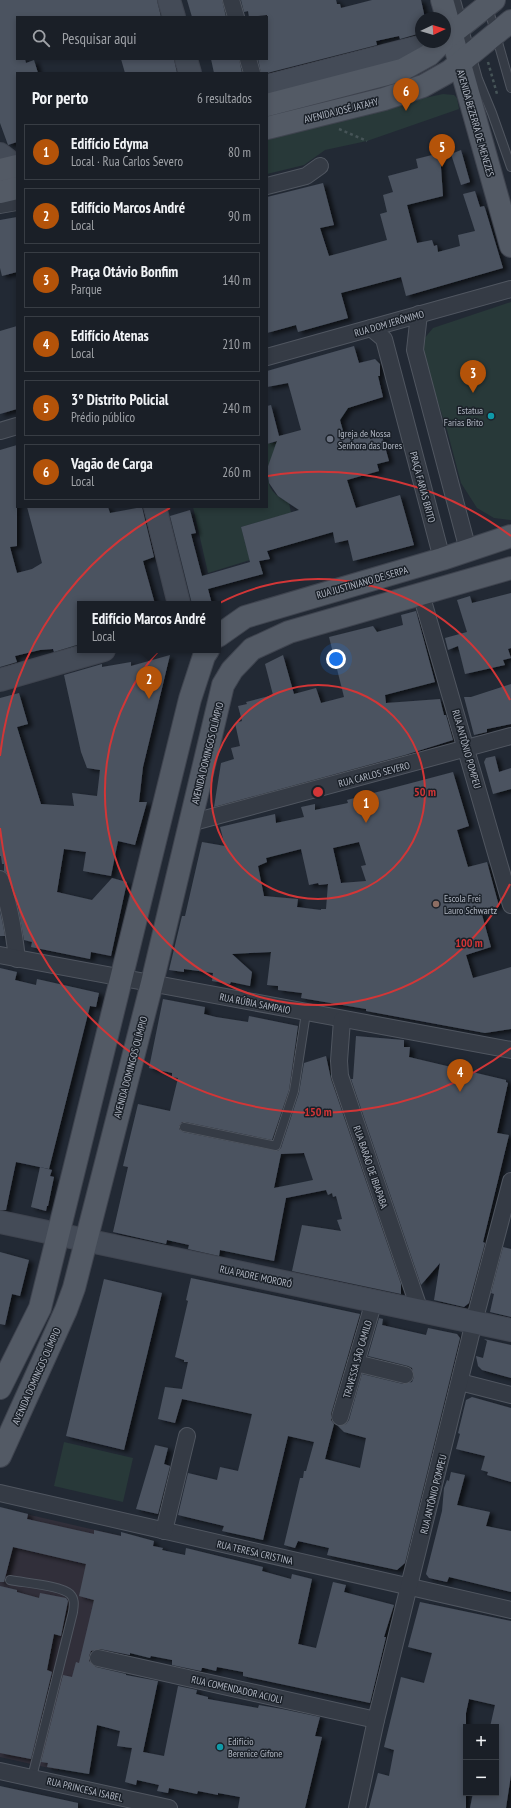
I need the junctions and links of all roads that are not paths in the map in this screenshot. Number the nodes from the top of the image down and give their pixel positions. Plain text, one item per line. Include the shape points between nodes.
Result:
1 (169, 0) edge
2 (231, 0) edge
3 (442, 0) edge
4 (456, 0) edge
5 (492, 1) edge
6 (444, 12) edge
7 (174, 16) edge
8 (236, 16) edge
9 (451, 23) edge
10 (506, 30) edge
11 (451, 35) edge
12 (451, 41) edge
13 (415, 48) edge
14 (436, 48) edge
15 (465, 58) junction
16 (186, 60) edge
17 (248, 60) edge
18 (190, 72) edge
19 (252, 72) edge
20 (478, 79) junction
21 (268, 86) edge
22 (511, 88) edge
23 (268, 105) edge
24 (486, 122) dead end
25 (268, 128) edge
26 (320, 166) dead end
27 (511, 167) edge
28 (268, 186) edge
29 (16, 188) edge
30 (0, 192) edge
31 (16, 202) edge
32 (0, 205) edge
33 (511, 246) edge
34 (511, 289) edge
35 (419, 314) junction
36 (371, 328) junction
37 (268, 357) edge
38 (16, 426) edge
39 (0, 431) edge
40 (155, 508) edge
41 (511, 536) edge
42 (468, 550) junction
43 (442, 559) junction
44 (511, 568) edge
45 (421, 594) junction
46 (178, 601) edge
47 (221, 635) edge
48 (221, 638) edge
49 (252, 649) junction
50 (94, 653) edge
51 (204, 653) edge
52 (204, 653) edge
53 (0, 680) edge
54 (511, 736) edge
55 (467, 748) junction
56 (198, 791) junction
57 (190, 823) junction
58 (0, 879) edge
59 (511, 905) edge
60 (0, 955) edge
61 (17, 959) junction
62 (122, 977) junction
63 (152, 983) junction
64 (306, 1013) junction
65 (342, 1020) junction
66 (511, 1050) edge
67 (184, 1127) dead end
68 (511, 1181) edge
69 (508, 1202) edge
70 (0, 1222) edge
71 (58, 1235) junction
72 (86, 1241) junction
73 (374, 1301) junction
74 (420, 1311) junction
75 (474, 1322) junction
76 (511, 1330) edge
77 (356, 1363) junction
78 (405, 1375) dead end
79 (460, 1382) junction
80 (0, 1388) edge
81 (511, 1395) edge
82 (340, 1417) dead end
83 (187, 1436) dead end
84 (0, 1456) edge
85 (0, 1493) edge
86 (164, 1531) junction
87 (10, 1580) dead end
88 (410, 1587) junction
89 (511, 1610) edge
90 (98, 1658) dead end
91 (376, 1720) junction
92 (0, 1771) edge
93 (32, 1777) junction
94 (169, 1808) edge
95 (356, 1808) edge

1 - 7 street
2 - 8 street
3 - 6 main road, AVENIDA BEZERRA DE MENEZES
4 - 9 lane, AVENIDA BEZERRA DE MENEZES
5 - 10 main road
5 - 11 main road
10 - 15 main road, AVENIDA JOSÉ JATAHY
10 - 22 lane
12 - 15 main road, AVENIDA BEZERRA DE MENEZES
13 - 21 street
14 - 23 main road via 402,70
15 - 20 lane, AVENIDA BEZERRA DE MENEZES
15 - 25 main road, AVENIDA JOSÉ JATAHY via 450,71 408,92
15 - 33 main road, AVENIDA BEZERRA DE MENEZES
16 - 18 street
17 - 19 street
20 - 24 lane, AVENIDA BEZERRA DE MENEZES
20 - 27 lane, AVENIDA BEZERRA DE MENEZES
26 - 28 street via 306,176
29 - 30 main road
31 - 32 street
34 - 35 street, RUA DOM JERÔNIMO
35 - 36 street, RUA DOM JERÔNIMO
35 - 42 street via 415,350
36 - 37 street, RUA DOM JERÔNIMO
36 - 43 street, PRAÇA FARIAS BRITO via 384,339
38 - 39 street
40 - 46 street
41 - 42 main road, RUA JUSTINIANO DE SERPA
42 - 43 main road, RUA JUSTINIANO DE SERPA
43 - 47 main road, RUA JUSTINIANO DE SERPA via 245,617
44 - 45 main road
45 - 49 main road via 289,632
45 - 55 street, RUA ANTÔNIO POMPEU
48 - 49 main road
49 - 56 main road, AVENIDA DOMINGOS OLÍMPIO via 232,670 223,686
50 - 53 street
51 - 56 main road via 214,676 197,745 194,767
52 - 62 main road via 190,698
54 - 55 street, RUA CARLOS SEVERO
55 - 57 street, RUA CARLOS SEVERO
55 - 59 street, RUA ANTÔNIO POMPEU
56 - 57 main road, AVENIDA DOMINGOS OLÍMPIO
57 - 63 main road, AVENIDA DOMINGOS OLÍMPIO
58 - 61 street via 7,898
60 - 61 street, RUA RÚBIA SAMPAIO
61 - 62 street, RUA RÚBIA SAMPAIO
62 - 63 street, RUA RÚBIA SAMPAIO
62 - 71 main road
63 - 64 street, RUA RÚBIA SAMPAIO
63 - 72 main road, AVENIDA DOMINGOS OLÍMPIO
64 - 65 street, RUA RÚBIA SAMPAIO
64 - 67 lane via 294,1091 276,1146
65 - 66 street, RUA RÚBIA SAMPAIO
65 - 74 street, RUA BARÃO DE IBIAPABA via 340,1076
68 - 69 street, RUA ANTÔNIO POMPEU
69 - 75 street, RUA ANTÔNIO POMPEU
70 - 71 street, RUA PADRE MORORÓ
71 - 72 street, RUA PADRE MORORÓ
71 - 80 main road via 40,1308
72 - 73 street, RUA PADRE MORORÓ
72 - 84 main road, AVENIDA DOMINGOS OLÍMPIO via 66,1310
73 - 74 street, RUA PADRE MORORÓ
73 - 77 street, TRAVESSA SÃO CAMILO
74 - 75 street, RUA PADRE MORORÓ
75 - 76 street, RUA PADRE MORORÓ
75 - 79 street, RUA ANTÔNIO POMPEU
77 - 78 street
77 - 82 street, TRAVESSA SÃO CAMILO
79 - 81 street
79 - 88 street, RUA ANTÔNIO POMPEU
83 - 86 street
85 - 86 street, RUA TERESA CRISTINA
86 - 88 street, RUA TERESA CRISTINA
87 - 93 lane via 58,1589 69,1593 74,1601
88 - 89 street, RUA TERESA CRISTINA
88 - 91 street, RUA ANTÔNIO POMPEU
90 - 91 street, RUA COMENDADOR ACIOLI
91 - 95 street, RUA ANTÔNIO POMPEU
92 - 93 street, RUA PRINCESA ISABEL
93 - 94 street, RUA PRINCESA ISABEL

